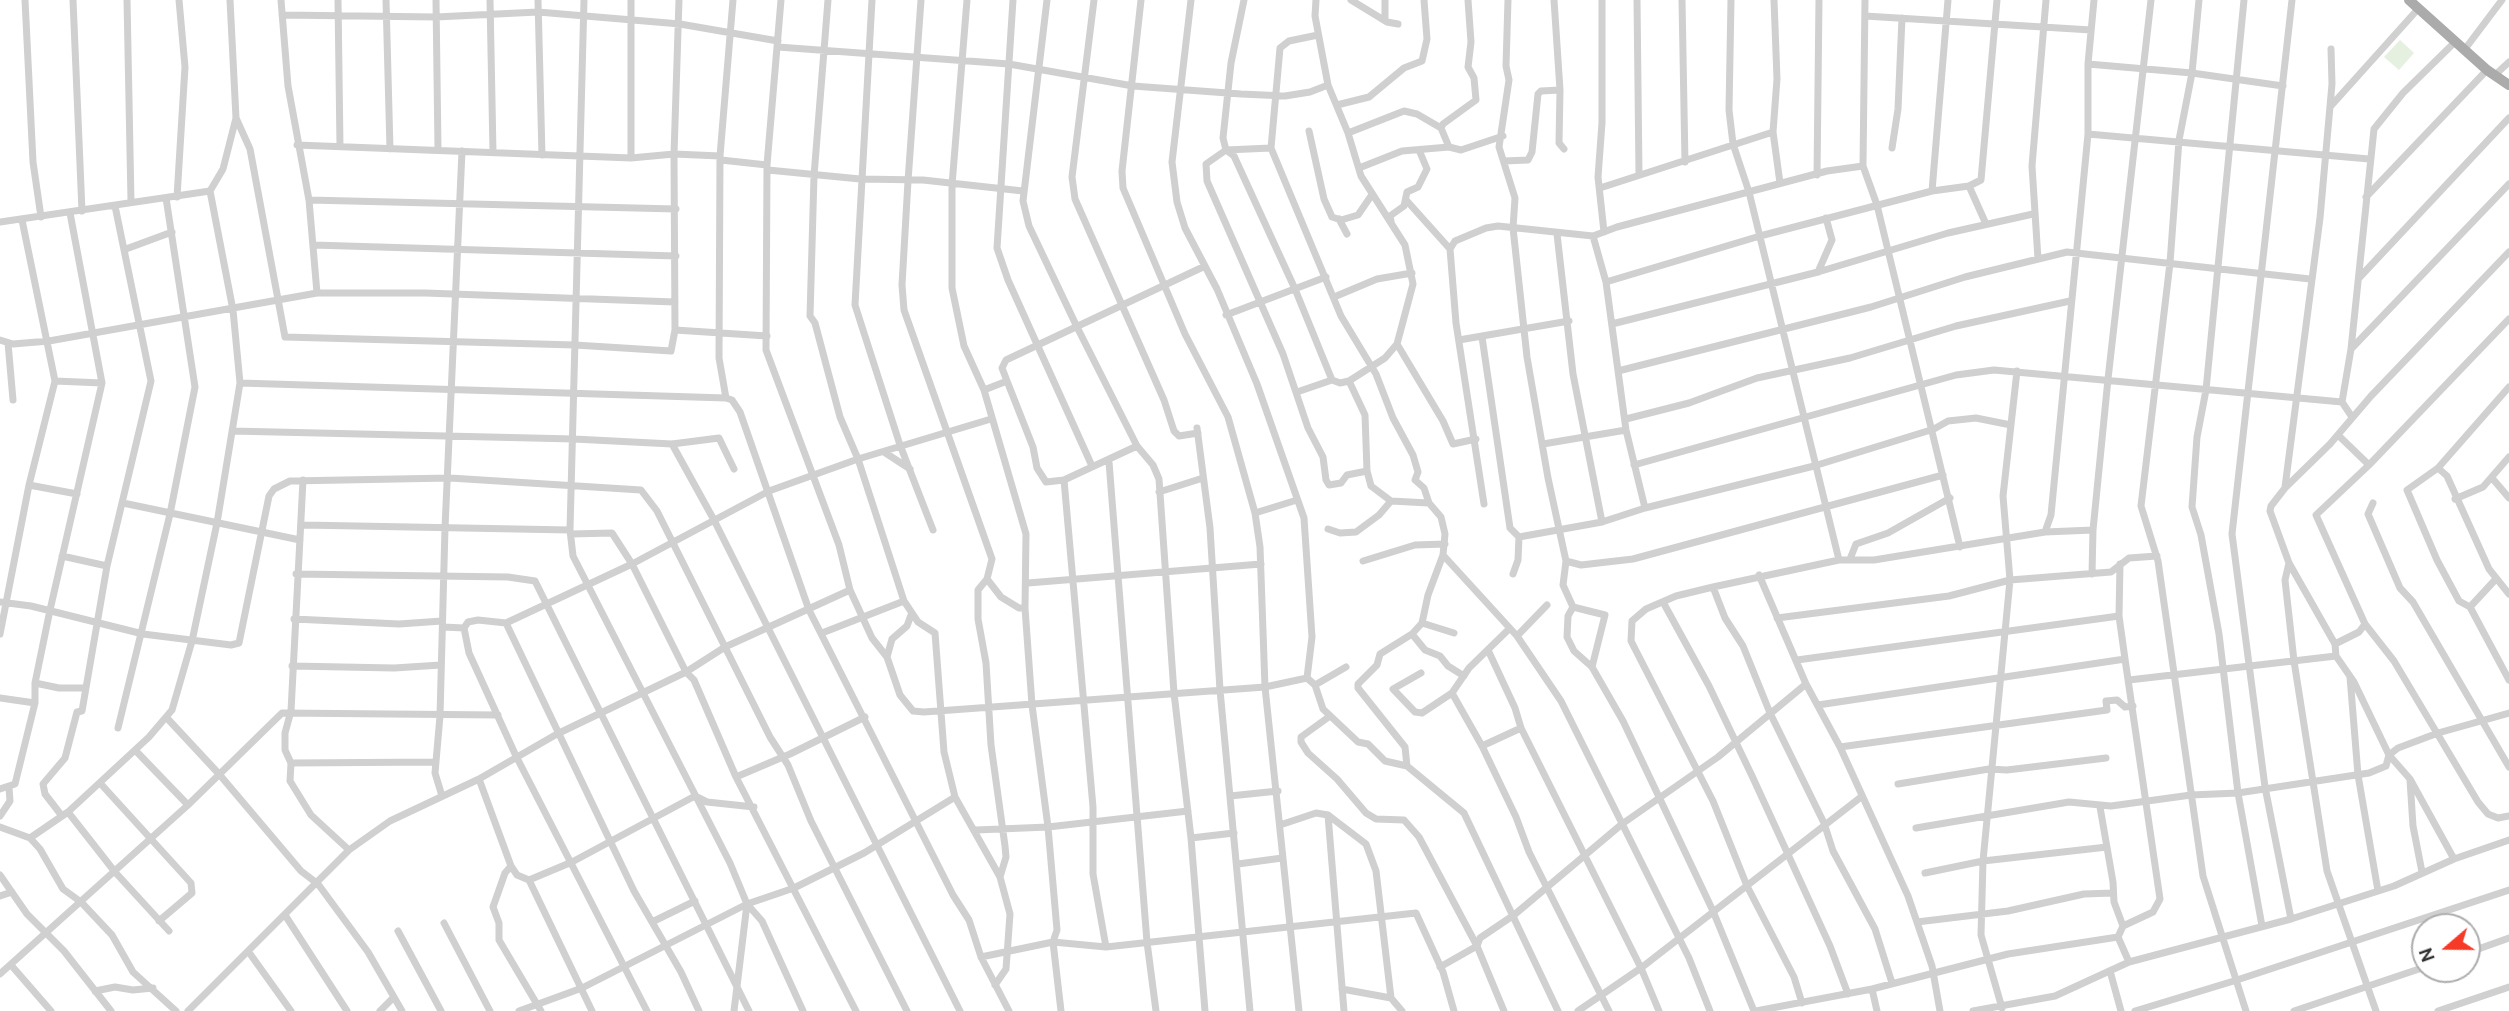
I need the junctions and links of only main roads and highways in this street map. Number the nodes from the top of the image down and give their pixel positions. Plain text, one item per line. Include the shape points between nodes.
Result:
1 (2409, 0) edge
2 (2509, 85) edge

1 - 2 main road

